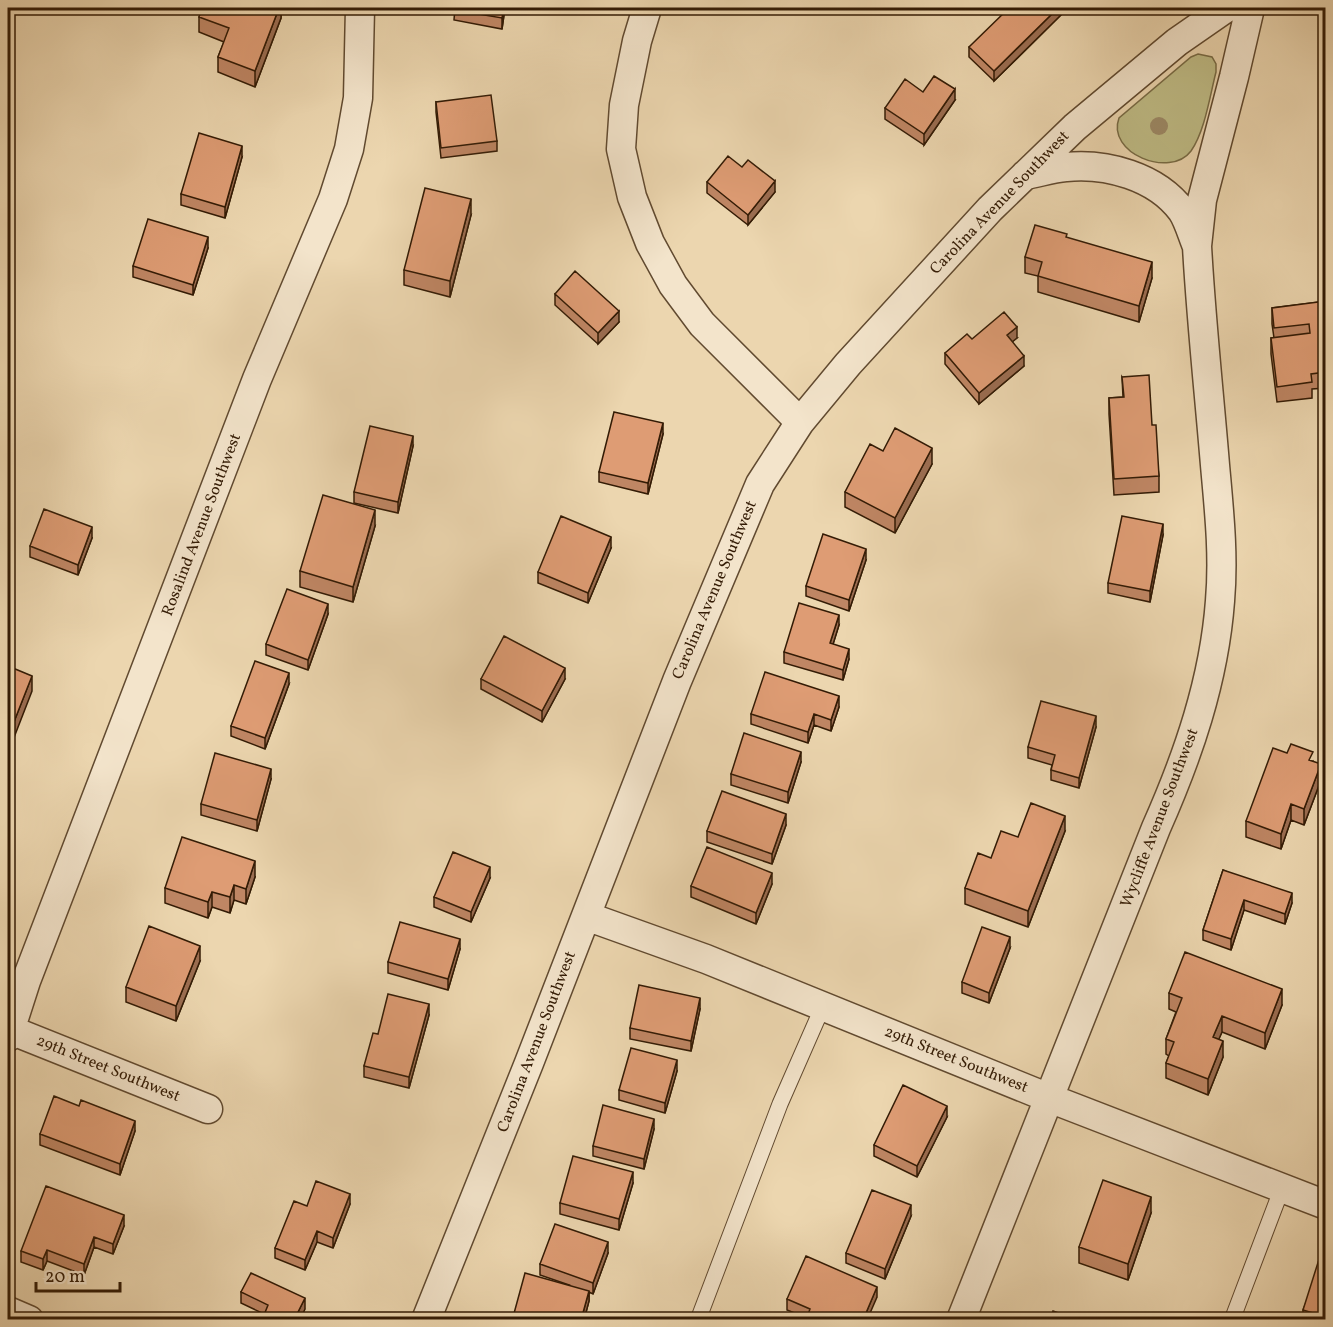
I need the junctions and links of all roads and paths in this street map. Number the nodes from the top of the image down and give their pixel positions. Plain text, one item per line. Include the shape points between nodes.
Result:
1 (360, 8) edge
2 (648, 8) edge
3 (1226, 8) edge
4 (1250, 8) edge
5 (1025, 175) junction
6 (1197, 246) junction
7 (800, 422) junction
8 (586, 916) junction
9 (823, 1006) junction
10 (8, 1032) edge
11 (1049, 1098) junction
12 (208, 1109) dead end
13 (1282, 1188) junction
14 (1326, 1205) edge
15 (8, 1311) edge
16 (29, 1320) edge
17 (426, 1320) edge
18 (698, 1320) edge
19 (961, 1320) edge
20 (1232, 1320) edge

1 - 10 street, Rosalind Avenue Southwest via 358,98 349,149 333,199 257,379
2 - 7 street via 624,105 621,149 632,197 650,243 702,324
3 - 5 street, Carolina Avenue Southwest via 1178,42 1075,127
4 - 6 street, Wycliffe Avenue Southwest via 1202,200
5 - 6 street via 1065,167 1100,166 1134,176 1162,191 1183,212
5 - 7 street, Carolina Avenue Southwest via 848,363
6 - 11 street, Wycliffe Avenue Southwest via 1222,550 1211,668 1177,781
7 - 8 street, Carolina Avenue Southwest via 760,484 677,681
8 - 9 street, 29th Street Southwest
8 - 17 street, Carolina Avenue Southwest
9 - 11 street, 29th Street Southwest
9 - 18 lane via 780,1104
10 - 12 street, 29th Street Southwest
11 - 13 street, 29th Street Southwest
11 - 19 street, Wycliffe Avenue Southwest
13 - 14 street, 29th Street Southwest
13 - 20 lane
15 - 16 street

